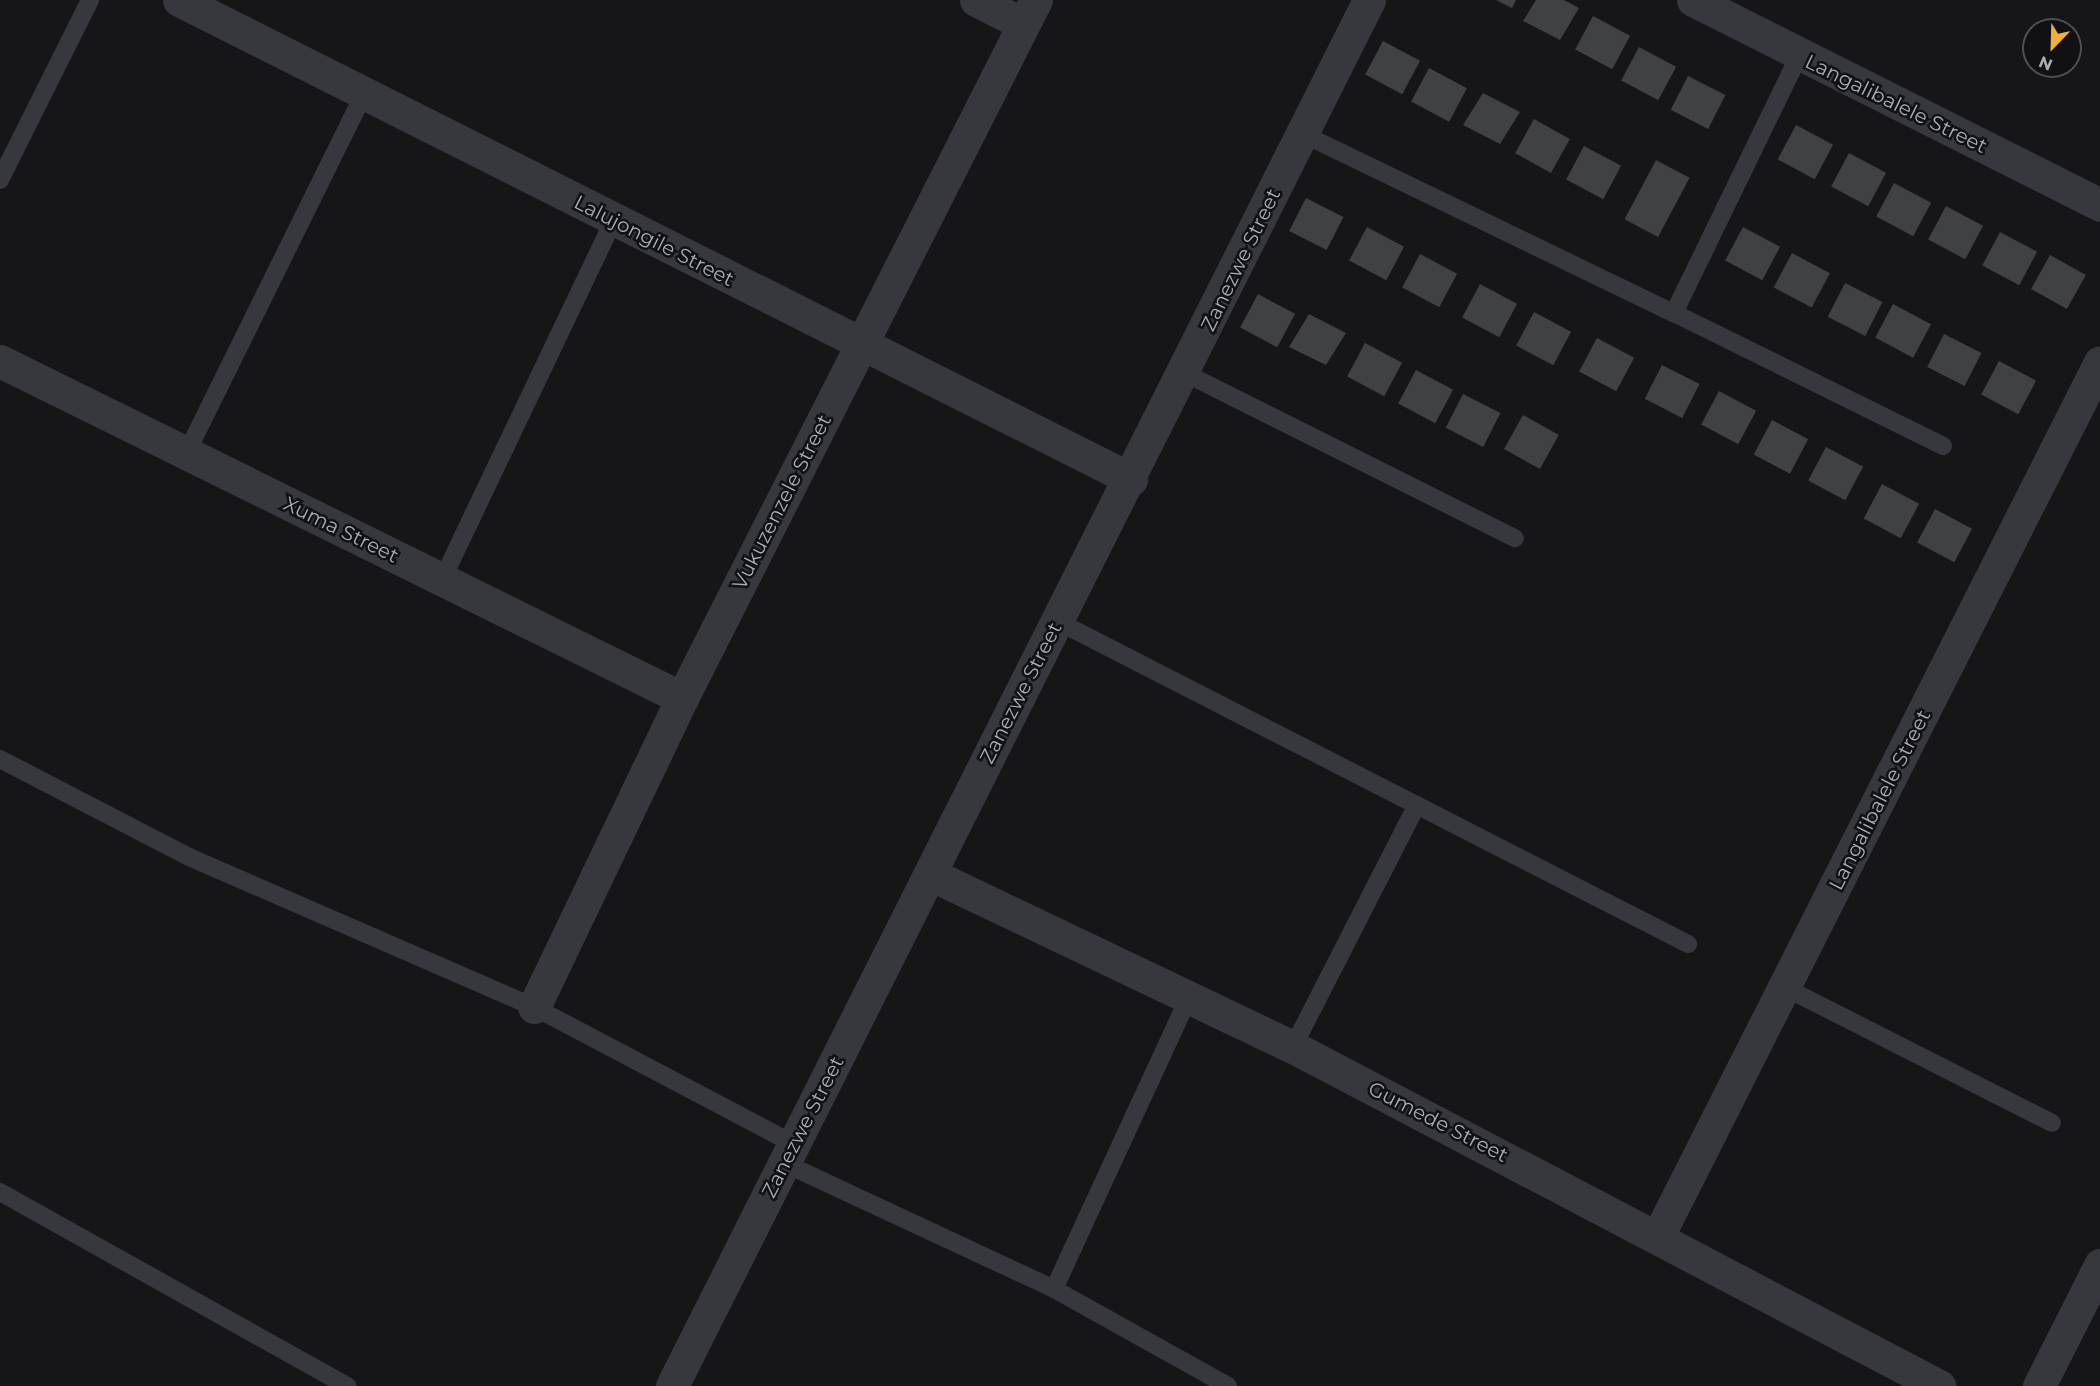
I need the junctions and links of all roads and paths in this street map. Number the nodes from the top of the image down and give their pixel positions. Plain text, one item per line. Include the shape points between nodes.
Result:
1 (90, 0) edge
2 (179, 0) edge
3 (976, 0) edge
4 (1369, 0) edge
5 (1693, 0) edge
6 (1029, 12) edge
7 (1799, 56) junction
8 (364, 94) junction
9 (1303, 134) junction
10 (0, 180) edge
11 (2100, 205) edge
12 (613, 220) junction
13 (1674, 313) junction
14 (861, 346) junction
15 (0, 361) edge
16 (2100, 362) edge
17 (1185, 373) junction
18 (1943, 446) dead end
19 (186, 454) junction
20 (1131, 479) junction
21 (1515, 538) dead end
22 (442, 580) junction
23 (1057, 621) junction
24 (682, 698) junction
25 (0, 759) edge
26 (1417, 805) junction
27 (930, 874) junction
28 (1688, 944) dead end
29 (1786, 988) junction
30 (1189, 997) junction
31 (534, 1007) junction
32 (1293, 1047) junction
33 (2052, 1123) dead end
34 (789, 1154) junction
35 (0, 1192) edge
36 (1658, 1236) junction
37 (2100, 1265) edge
38 (1054, 1289) junction
39 (347, 1386) edge
40 (672, 1386) edge
41 (1228, 1386) edge
42 (1940, 1386) edge
43 (2039, 1386) edge

1 - 10 lane
2 - 8 street, Lalujongile Street
3 - 6 street
4 - 9 street, Zanezwe Street
5 - 7 street, Langalibalele Street
6 - 14 street, Vukuzenzele Street
7 - 11 street, Langalibalele Street
7 - 13 lane
8 - 12 street, Lalujongile Street
8 - 19 lane
9 - 13 lane
9 - 17 street, Zanezwe Street
12 - 14 street, Lalujongile Street
12 - 22 lane
13 - 18 lane
14 - 20 street, Lalujongile Street
14 - 24 street, Vukuzenzele Street
15 - 19 street, Xuma Street
16 - 29 street, Langalibalele Street
17 - 20 street, Zanezwe Street
17 - 21 lane
19 - 22 street, Xuma Street
20 - 23 street, Zanezwe Street
22 - 24 street, Xuma Street
23 - 26 lane
23 - 27 street, Zanezwe Street
24 - 31 street, Vukuzenzele Street
25 - 31 lane via 189,857
26 - 28 lane
26 - 32 lane
27 - 30 street, Gumede Street
27 - 34 street, Zanezwe Street
29 - 33 lane
29 - 36 street, Langalibalele Street
30 - 32 street, Gumede Street
30 - 38 lane
31 - 34 lane
32 - 36 street, Gumede Street
34 - 38 lane
34 - 40 street, Zanezwe Street
35 - 39 lane
36 - 42 street, Gumede Street
37 - 43 street
38 - 41 lane

